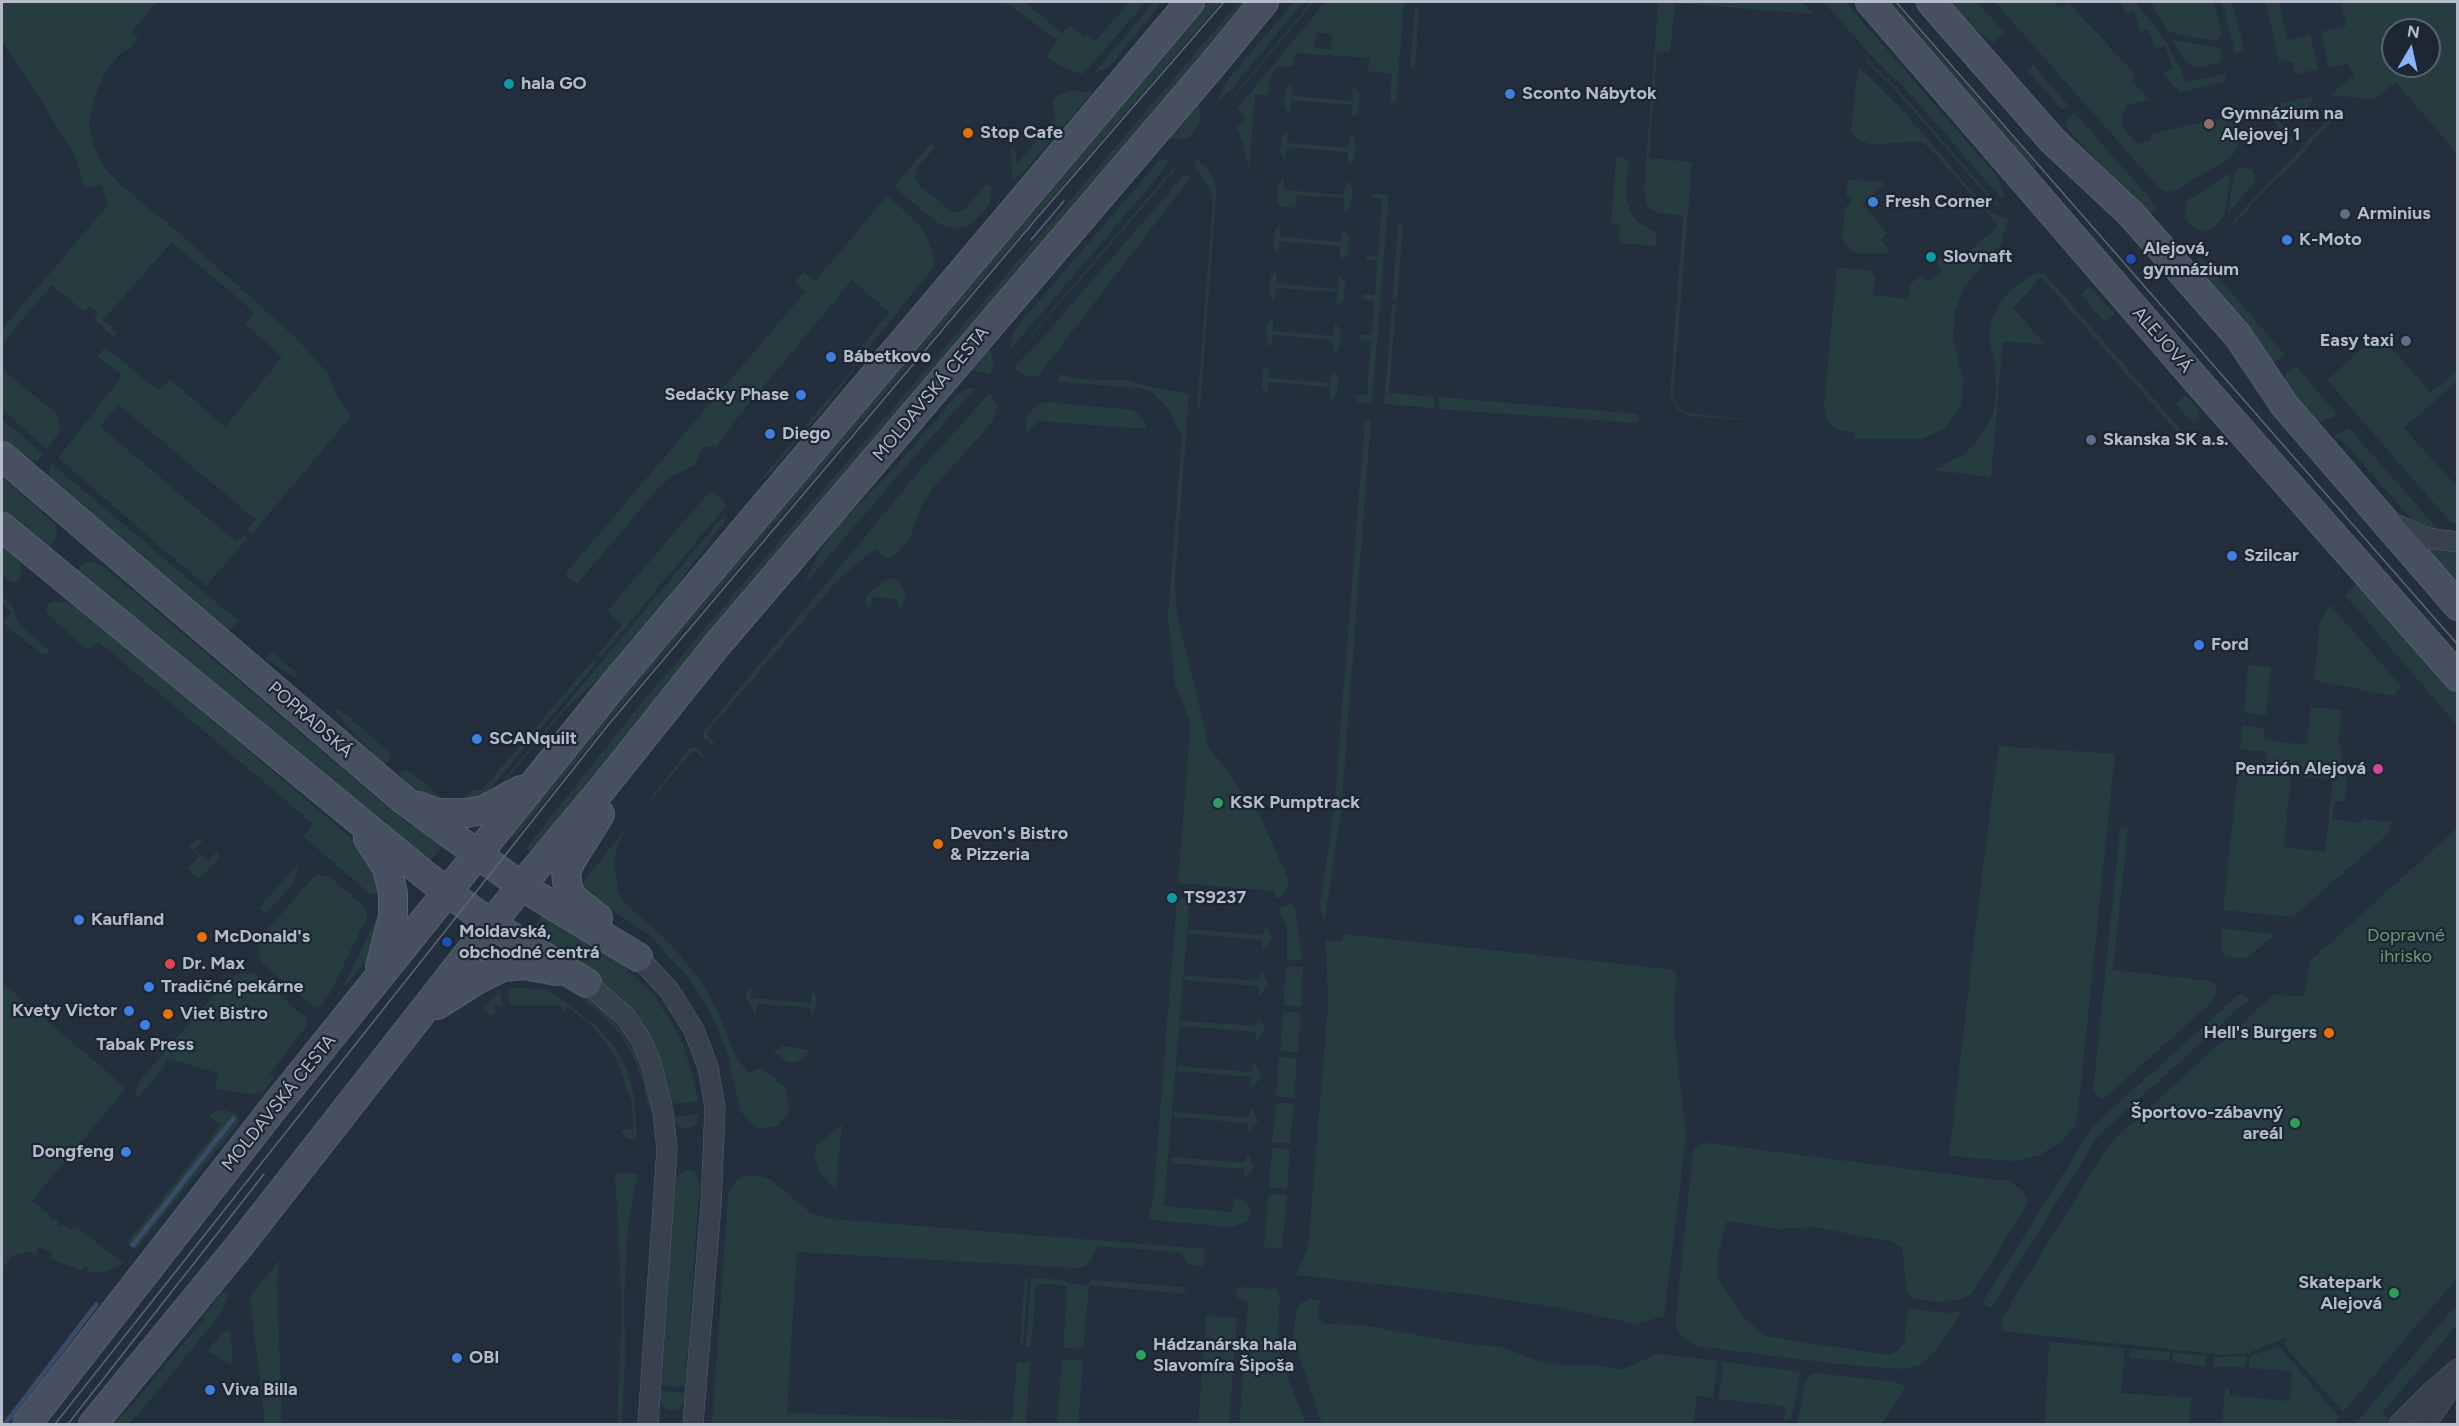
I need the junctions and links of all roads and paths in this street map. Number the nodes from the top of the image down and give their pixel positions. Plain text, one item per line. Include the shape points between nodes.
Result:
1 (1190, 2) edge
2 (1264, 2) edge
3 (1870, 2) edge
4 (1931, 2) edge
5 (2, 456) edge
6 (2379, 514) junction
7 (2, 527) edge
8 (2457, 543) edge
9 (2457, 606) edge
10 (2457, 677) edge
11 (534, 784) junction
12 (602, 789) junction
13 (405, 801) junction
14 (355, 819) junction
15 (477, 854) junction
16 (521, 886) junction
17 (446, 892) junction
18 (491, 924) junction
19 (638, 957) junction
20 (377, 978) junction
21 (587, 983) junction
22 (416, 1020) junction
23 (2457, 1369) edge
24 (2457, 1377) edge
25 (27, 1425) edge
26 (93, 1425) edge
27 (648, 1425) edge
28 (693, 1425) edge
29 (2399, 1425) edge
30 (2426, 1425) edge

1 - 11 street, MOLDAVSKÁ CESTA
2 - 12 street, MOLDAVSKÁ CESTA via 724,637
3 - 10 street, ALEJOVÁ
4 - 6 street via 2052,140 2132,214 2238,336 2285,406
5 - 13 street, POPRADSKÁ
6 - 8 street via 2427,538
6 - 9 street
7 - 14 street
11 - 13 street, MOLDAVSKÁ CESTA via 483,810 466,813 437,813
11 - 15 street, MOLDAVSKÁ CESTA
12 - 16 street, MOLDAVSKÁ CESTA
12 - 19 street via 600,815 570,861 566,881 573,898
13 - 15 street, POPRADSKÁ
14 - 17 street
14 - 20 street via 387,868 393,893 393,917
15 - 16 street, POPRADSKÁ
15 - 17 street, MOLDAVSKÁ CESTA
16 - 18 street, MOLDAVSKÁ CESTA
16 - 19 street, POPRADSKÁ
17 - 18 street
17 - 20 street, MOLDAVSKÁ CESTA
18 - 21 street
18 - 22 street, MOLDAVSKÁ CESTA
19 - 28 street via 669,990 694,1030 708,1066 715,1107
20 - 25 street, MOLDAVSKÁ CESTA
21 - 22 street, MOLDAVSKÁ CESTA via 533,966 503,967
21 - 27 street via 625,1016 640,1040 651,1063 663,1112 667,1149
22 - 26 street, MOLDAVSKÁ CESTA
23 - 29 street
24 - 30 street

